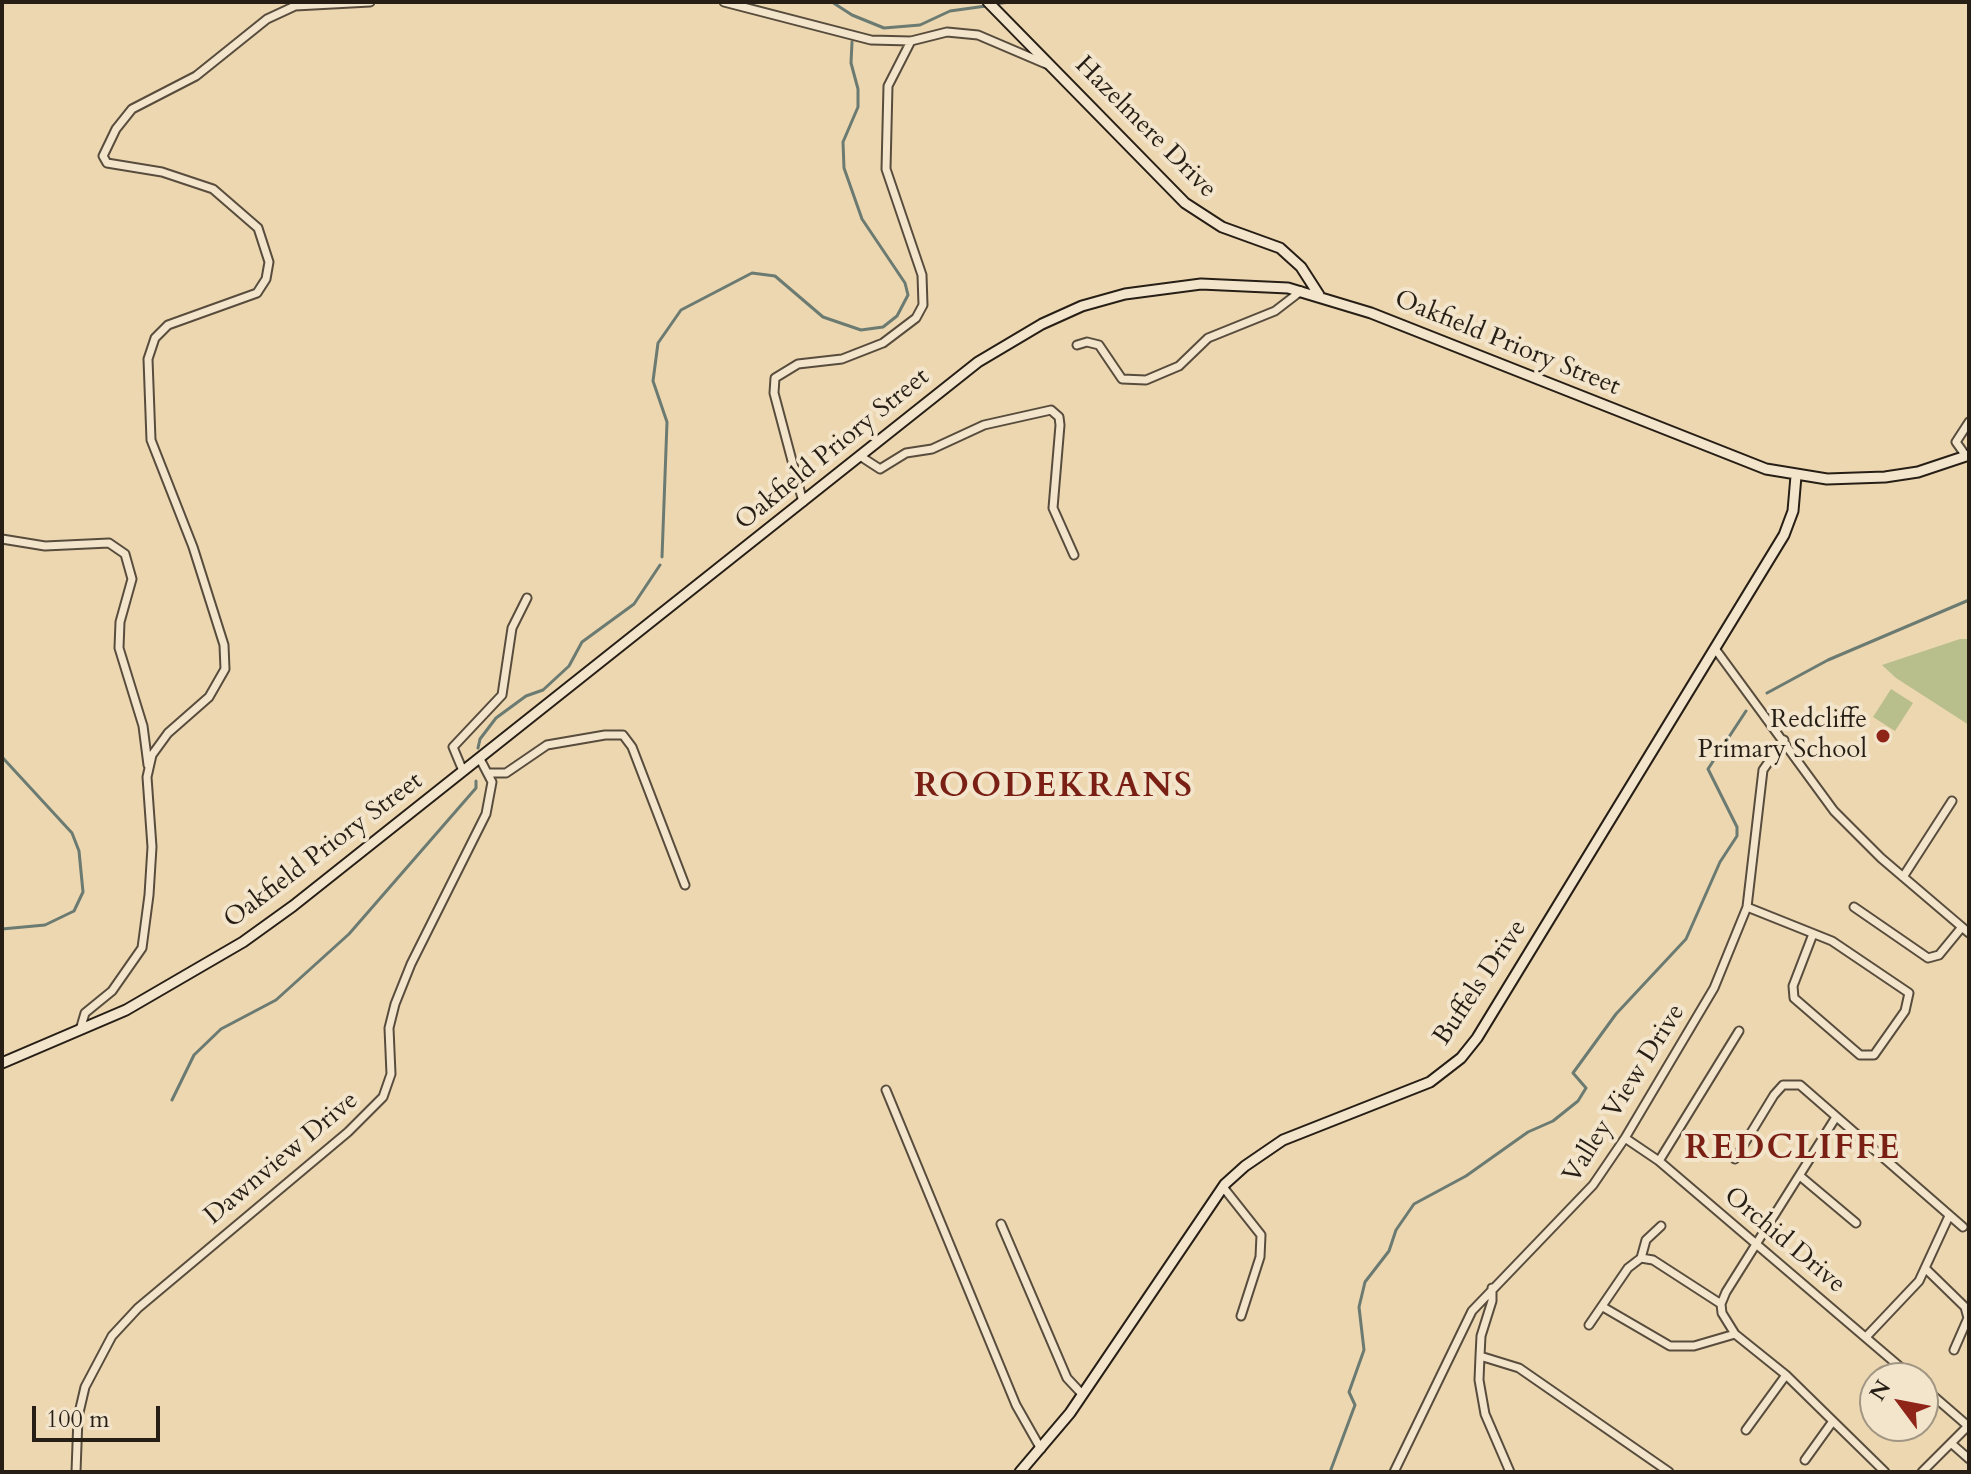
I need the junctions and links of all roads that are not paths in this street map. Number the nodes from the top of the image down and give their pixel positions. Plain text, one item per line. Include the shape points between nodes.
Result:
1 (370, 2) edge
2 (724, 2) edge
3 (988, 2) edge
4 (911, 41) junction
5 (1053, 67) junction
6 (1301, 291) junction
7 (1319, 295) junction
8 (1077, 345) dead end
9 (1969, 422) edge
10 (1968, 455) edge
11 (860, 456) junction
12 (1796, 476) junction
13 (803, 502) junction
14 (2, 539) edge
15 (1074, 555) dead end
16 (527, 598) dead end
17 (1716, 650) junction
18 (1784, 740) junction
19 (480, 759) junction
20 (148, 767) junction
21 (463, 771) junction
22 (490, 773) junction
23 (1952, 801) dead end
24 (1903, 877) junction
25 (685, 885) dead end
26 (1747, 907) junction
27 (1854, 907) dead end
28 (1962, 927) junction
29 (1969, 933) edge
30 (1813, 934) junction
31 (1739, 1031) dead end
32 (80, 1032) junction
33 (2, 1063) edge
34 (886, 1090) dead end
35 (1836, 1117) junction
36 (1625, 1138) junction
37 (1735, 1159) dead end
38 (1659, 1161) junction
39 (1800, 1176) junction
40 (1223, 1187) junction
41 (1949, 1216) junction
42 (1856, 1223) dead end
43 (1001, 1224) dead end
44 (1661, 1226) dead end
45 (1963, 1227) dead end
46 (1757, 1244) junction
47 (1641, 1258) junction
48 (1925, 1268) junction
49 (1492, 1288) junction
50 (1721, 1304) junction
51 (1603, 1307) junction
52 (1241, 1316) dead end
53 (1589, 1325) dead end
54 (1735, 1334) junction
55 (1866, 1337) junction
56 (1954, 1350) dead end
57 (1480, 1356) junction
58 (1895, 1362) edge
59 (1786, 1375) junction
60 (1082, 1394) junction
61 (1939, 1401) edge
62 (1833, 1421) junction
63 (1968, 1425) edge
64 (1746, 1430) dead end
65 (1952, 1444) junction
66 (1041, 1449) junction
67 (1969, 1459) edge
68 (1805, 1460) dead end
69 (76, 1472) edge
70 (1020, 1472) edge
71 (1394, 1472) edge
72 (1510, 1472) edge
73 (1669, 1472) edge
74 (1885, 1472) edge
75 (1922, 1472) edge

1 - 20 street via 295,6 267,19 196,76 132,109 103,159 213,189 258,228 269,262 262,287 253,296 168,325 155,338 148,359 151,440 183,518 226,657 216,689 168,733
2 - 4 street via 871,40
3 - 5 street, Hazelmere Drive
4 - 5 street via 947,32 970,33
4 - 13 street via 888,86 886,158 894,200 922,275 923,305 916,318 883,343 842,359 798,364 775,378 774,393
5 - 7 street, Hazelmere Drive via 1185,203 1222,227 1280,248 1301,267
6 - 7 street, Oakfield Priory Street
6 - 8 street via 1275,311 1208,338 1179,366 1146,380 1122,379 1099,345
6 - 11 street, Oakfield Priory Street via 1201,284 1082,306 998,349
7 - 12 street, Oakfield Priory Street via 1740,460
9 - 10 street via 1956,442
10 - 12 street, Oakfield Priory Street via 1885,477
11 - 13 street, Oakfield Priory Street
11 - 15 street via 880,469 906,453 932,449 984,425 1056,412 1060,434 1053,508
12 - 17 street, Buffels Drive via 1790,522
13 - 19 street, Oakfield Priory Street
14 - 20 street via 45,546 109,543 125,554 132,579 119,648 143,726
16 - 21 street via 512,628 502,695 453,747
17 - 18 street
17 - 40 street, Buffels Drive via 1461,1058 1416,1089 1283,1140
18 - 24 street via 1834,811
18 - 26 street, Valley View Drive via 1763,770
19 - 21 street, Oakfield Priory Street
19 - 22 street
20 - 32 street via 152,847 142,948 112,991 85,1013
21 - 32 street, Oakfield Priory Street via 243,942
22 - 25 street via 506,773 547,745 623,735
22 - 69 street, Dawnview Drive via 486,814 395,1004 389,1028 391,1074 383,1097 112,1336 85,1387
23 - 24 street
24 - 28 street
26 - 30 street
26 - 36 street, Valley View Drive via 1714,988
27 - 28 street via 1928,958 1939,955
28 - 29 street
30 - 30 street via 1841,946 1909,993 1905,1011 1874,1055 1860,1055 1794,998 1793,986
31 - 38 street
32 - 33 street, Oakfield Priory Street
34 - 66 street via 1016,1405
35 - 37 street via 1800,1085 1783,1085
35 - 39 street
35 - 41 street
36 - 38 street, Orchid Drive
36 - 49 street, Valley View Drive via 1577,1205
38 - 46 street, Orchid Drive
39 - 42 street
39 - 46 street
40 - 52 street via 1261,1235 1260,1257
40 - 60 street, Buffels Drive
41 - 45 street
41 - 48 street
43 - 60 street via 1067,1378
44 - 47 street via 1646,1240
46 - 50 street
46 - 55 street, Orchid Drive
47 - 50 street via 1653,1260
47 - 51 street via 1628,1268
48 - 55 street
48 - 56 street via 1965,1307 1968,1318
49 - 57 street
49 - 71 street, Valley View Drive via 1465,1323
50 - 54 street
51 - 53 street
51 - 54 street via 1670,1346 1694,1346
54 - 59 street
55 - 58 street, Orchid Drive
57 - 72 street via 1487,1420
57 - 73 street via 1519,1368
59 - 62 street
59 - 64 street
60 - 66 street, Buffels Drive
61 - 63 street
62 - 68 street
62 - 74 street
63 - 65 street
65 - 67 street
65 - 75 street
66 - 70 street, Buffels Drive

